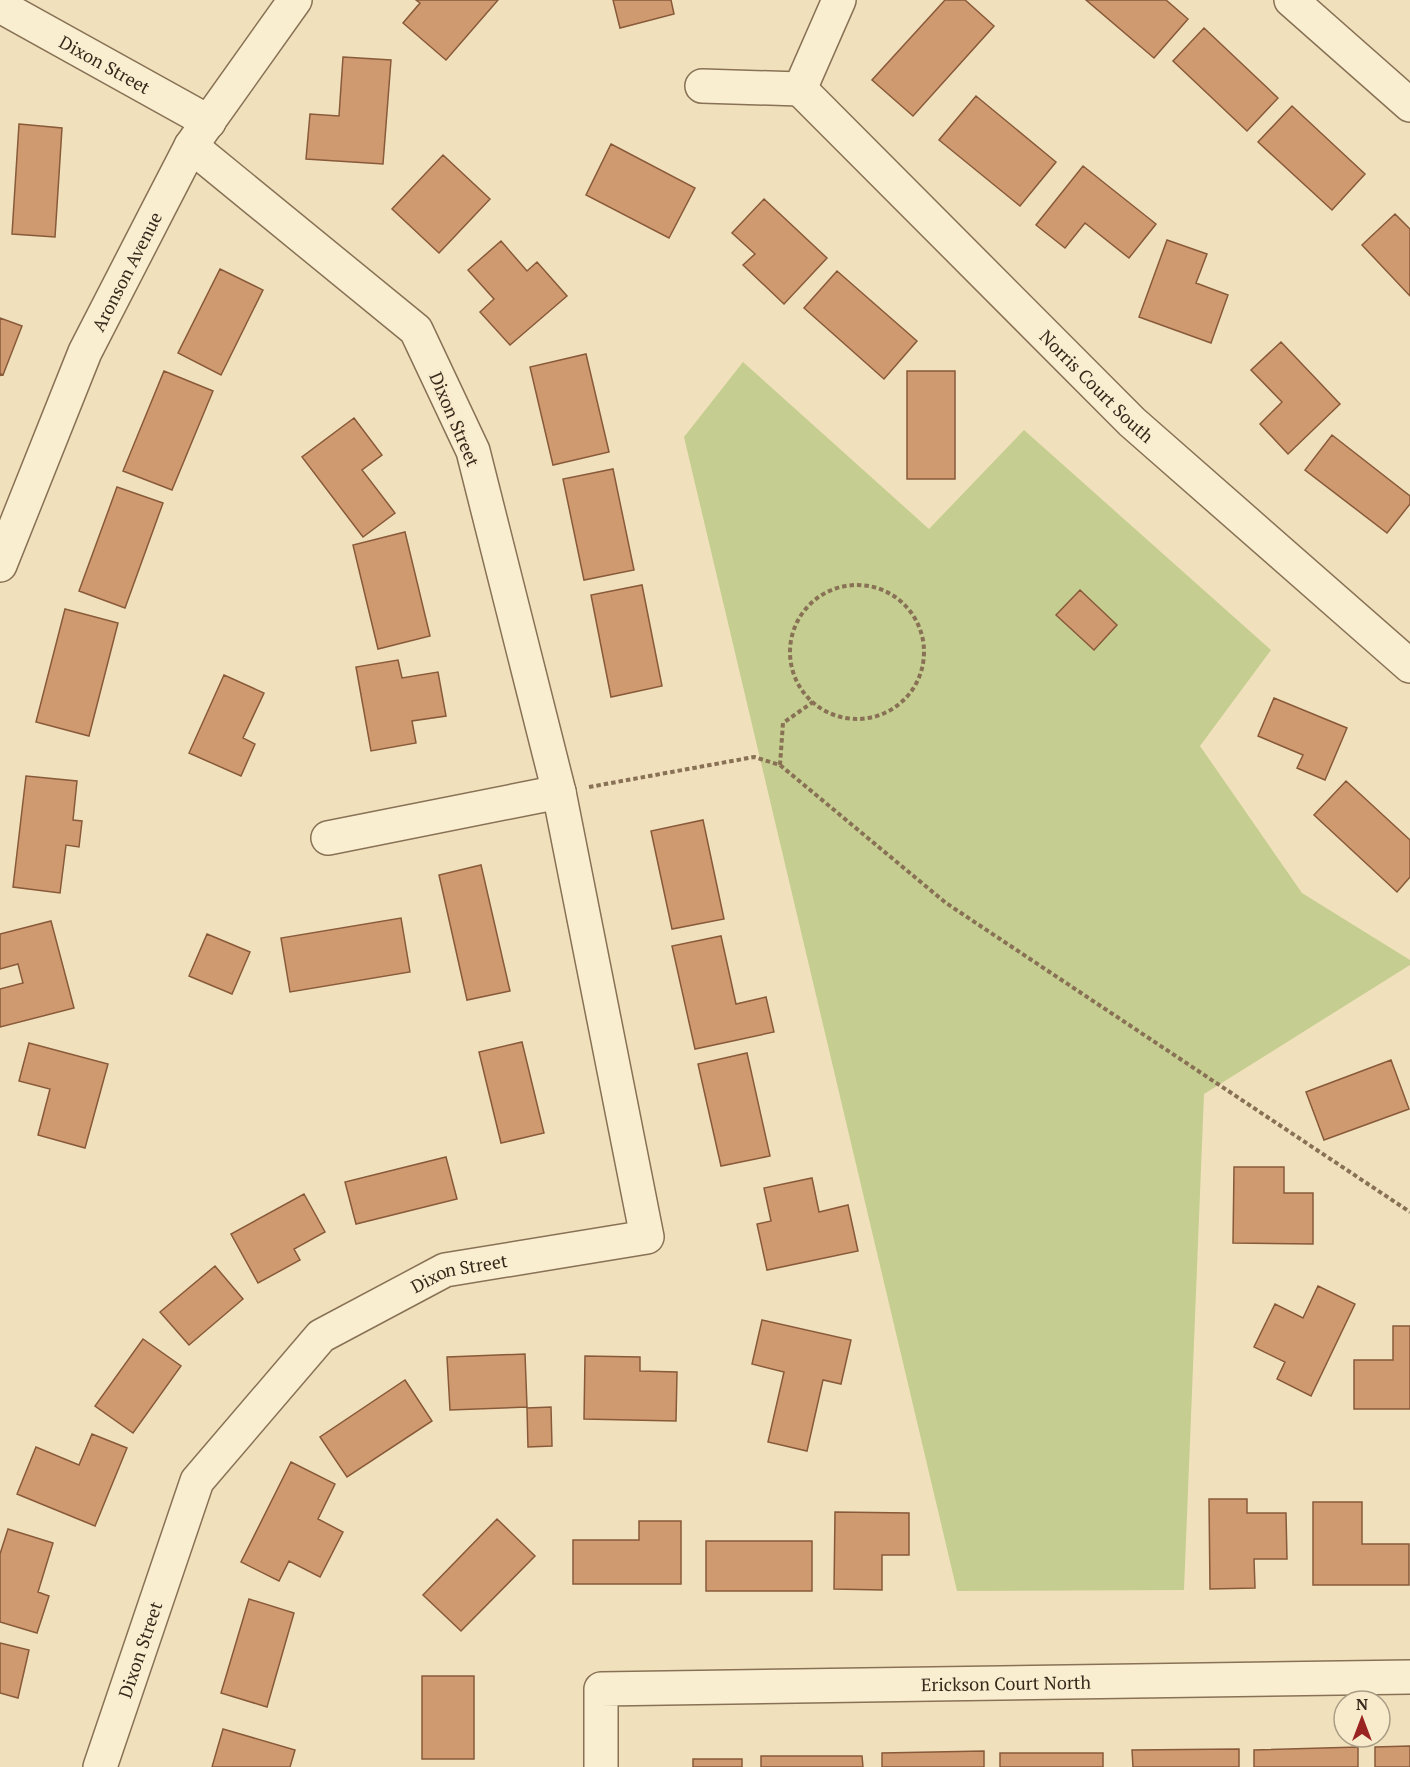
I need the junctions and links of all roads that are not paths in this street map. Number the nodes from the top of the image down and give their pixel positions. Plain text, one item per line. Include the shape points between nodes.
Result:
1 (295, 0) edge
2 (839, 0) edge
3 (1291, 0) edge
4 (0, 6) edge
5 (702, 86) dead end
6 (800, 88) junction
7 (1410, 105) edge
8 (200, 134) junction
9 (0, 565) edge
10 (1410, 666) edge
11 (559, 792) junction
12 (328, 838) dead end
13 (1410, 1677) edge
14 (100, 1767) edge
15 (601, 1767) edge

1 - 8 street, Aronson Avenue
2 - 6 street
3 - 7 street
4 - 8 street, Dixon Street
5 - 6 street
6 - 10 street, Norris Court South via 1132,422
8 - 9 street, Aronson Avenue via 85,352
8 - 11 street, Dixon Street via 416,330 473,451
11 - 12 street
11 - 14 street, Dixon Street via 647,1237 445,1270 321,1336 197,1481
13 - 15 street, Erickson Court North via 601,1689

